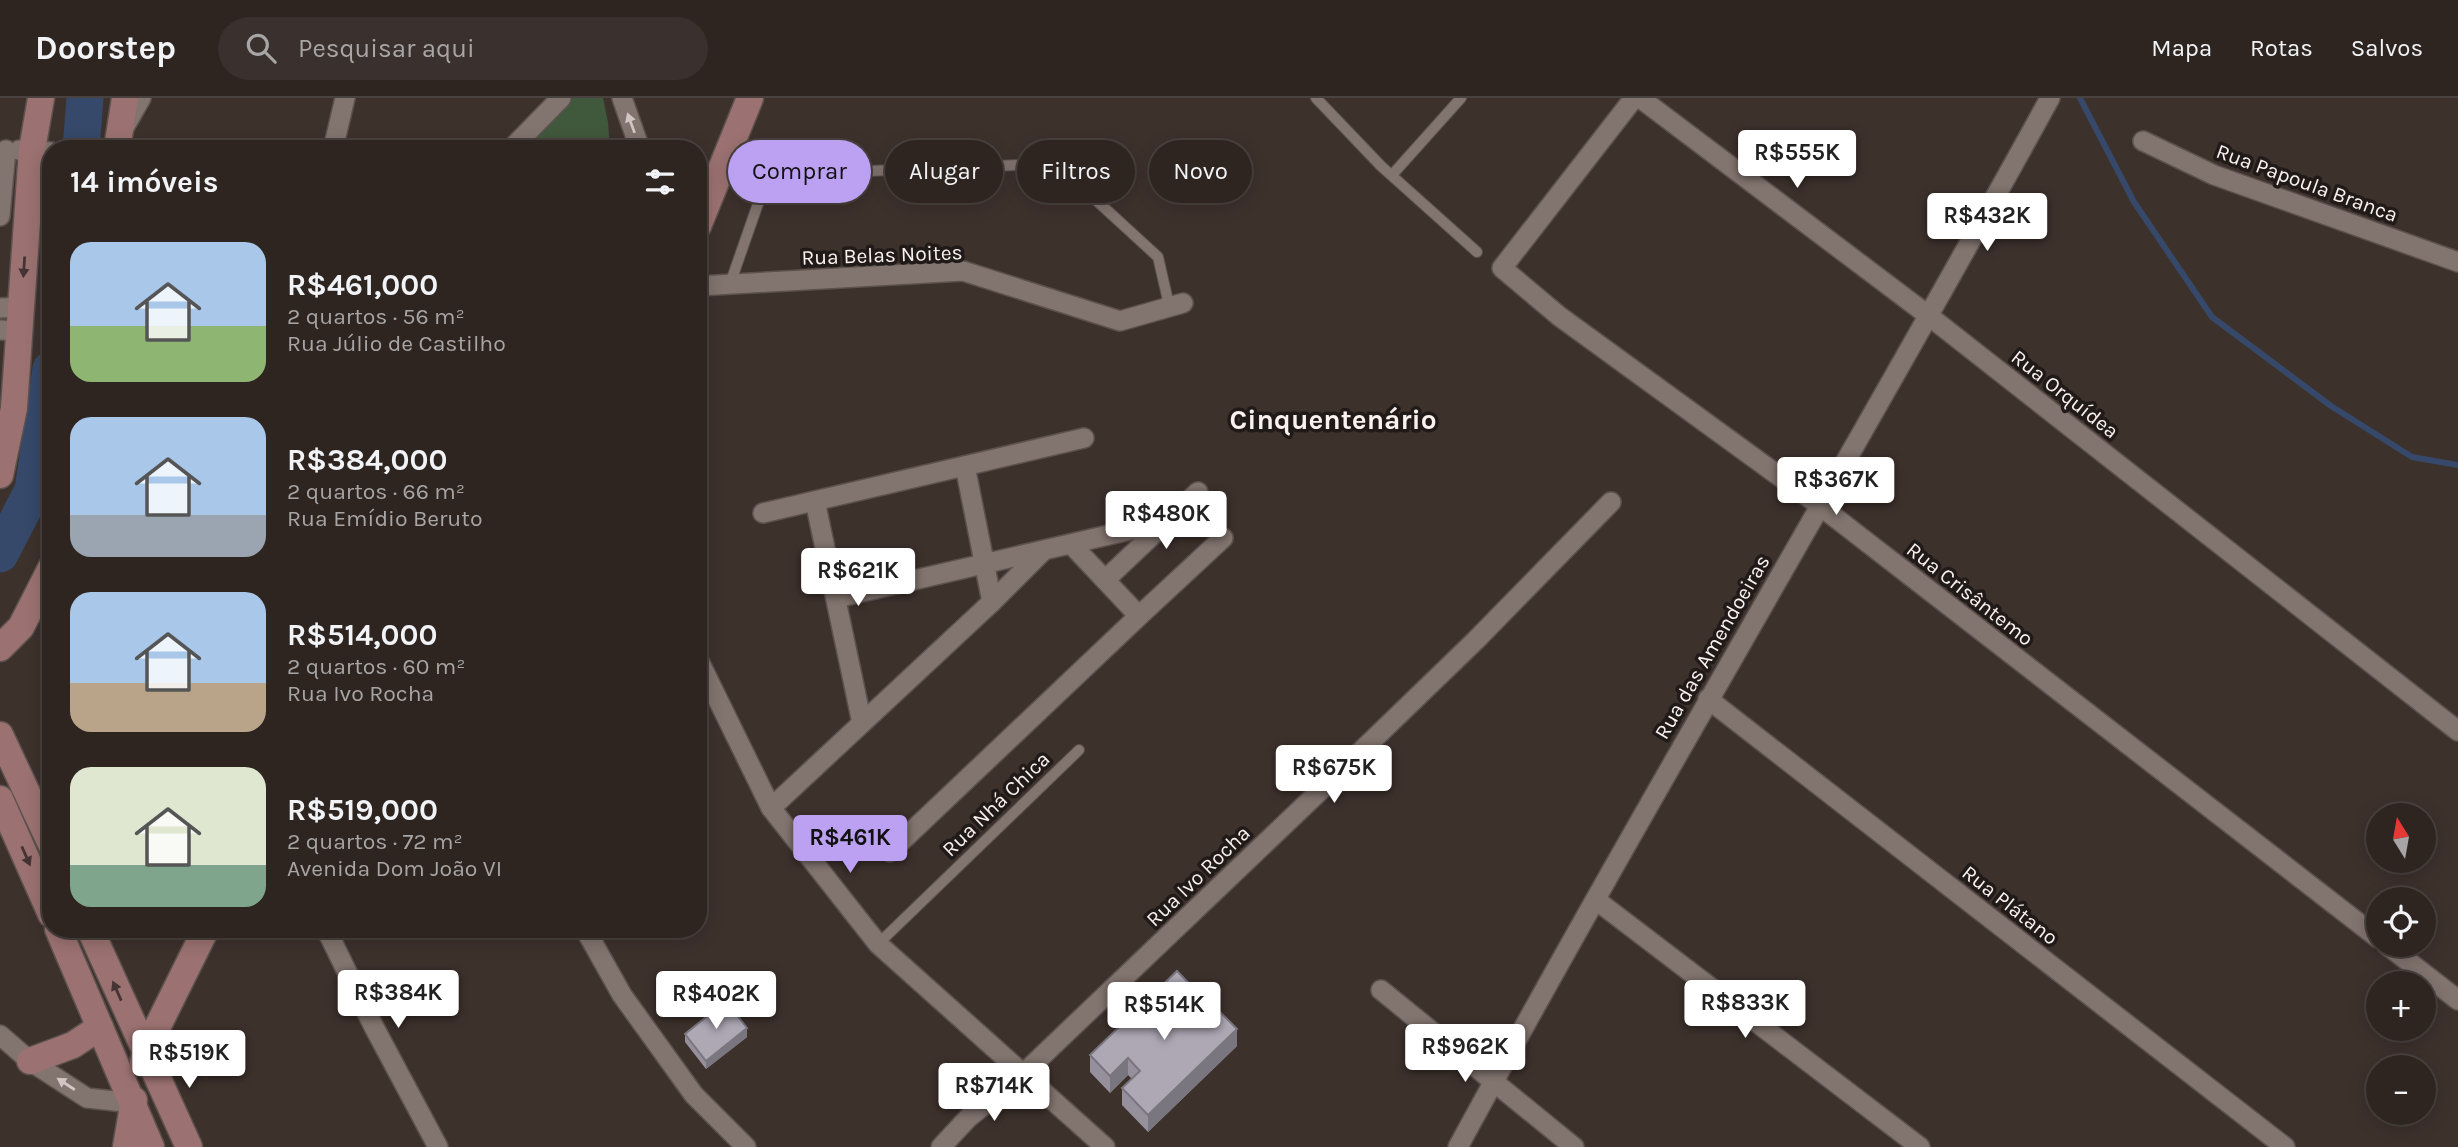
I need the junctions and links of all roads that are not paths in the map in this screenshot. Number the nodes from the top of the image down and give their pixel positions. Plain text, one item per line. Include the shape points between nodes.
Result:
1 (41, 98) edge
2 (125, 98) edge
3 (141, 98) edge
4 (345, 98) edge
5 (561, 98) edge
6 (622, 98) edge
7 (750, 98) edge
8 (1316, 98) edge
9 (1461, 98) edge
10 (1634, 98) edge
11 (1640, 98) edge
12 (2050, 98) edge
13 (118, 140) edge
14 (119, 140) edge
15 (334, 140) edge
16 (520, 140) edge
17 (637, 140) edge
18 (2143, 141) dead end
19 (27, 150) edge
20 (1392, 175) junction
21 (707, 196) edge
22 (0, 216) edge
23 (27, 221) junction
24 (0, 225) edge
25 (1478, 252) dead end
26 (2458, 262) edge
27 (730, 284) junction
28 (707, 285) edge
29 (1176, 304) joint
30 (1929, 316) junction
31 (10, 319) edge
32 (1084, 438) dead end
33 (2, 460) edge
34 (965, 466) junction
35 (1198, 492) dead end
36 (815, 501) junction
37 (1611, 502) dead end
38 (1819, 505) junction
39 (763, 513) dead end
40 (1169, 521) junction
41 (1223, 538) dead end
42 (1072, 545) junction
43 (1042, 552) junction
44 (985, 565) junction
45 (1105, 580) junction
46 (42, 582) edge
47 (836, 598) junction
48 (992, 602) junction
49 (1139, 616) junction
50 (10, 627) edge
51 (0, 648) edge
52 (707, 677) edge
53 (1708, 699) junction
54 (862, 723) junction
55 (2458, 731) edge
56 (0, 735) edge
57 (1079, 750) dead end
58 (0, 799) edge
59 (771, 808) junction
60 (42, 825) edge
61 (890, 852) dead end
62 (42, 894) edge
63 (1596, 900) junction
64 (2366, 929) edge
65 (62, 938) edge
66 (94, 938) edge
67 (202, 938) edge
68 (330, 938) edge
69 (590, 938) edge
70 (878, 944) junction
71 (2402, 957) edge
72 (1381, 990) dead end
73 (2458, 1000) edge
74 (100, 1027) junction
75 (0, 1035) edge
76 (145, 1052) junction
77 (30, 1061) junction
78 (1023, 1074) junction
79 (1494, 1081) junction
80 (133, 1103) junction
81 (126, 1147) edge
82 (151, 1147) edge
83 (190, 1147) edge
84 (438, 1147) edge
85 (747, 1147) edge
86 (941, 1147) edge
87 (1105, 1147) edge
88 (1458, 1147) edge
89 (1574, 1147) edge
90 (1920, 1147) edge
91 (2285, 1147) edge

1 - 19 main road
2 - 13 main road
3 - 14 street
4 - 15 street
5 - 16 street
17 -> 6 street
7 - 21 main road
8 - 20 lane
9 - 20 lane
10 - 38 street, Rua Crisântemo via 1502,268 1559,316
11 - 30 street, Rua Orquídea
12 - 30 street, Rua das Amendoeiras
18 - 26 street, Rua Papoula Branca via 2214,174
19 - 22 street
19 - 23 main road
20 - 25 lane
23 - 24 street
23 -> 31 main road
27 - 28 street, Rua Belas Noites
27 - 29 street, Rua Belas Noites via 963,271 1120,321
27 - 29 lane via 768,175 1040,164 1074,180 1158,257
30 - 38 street, Rua das Amendoeiras
30 - 55 street, Rua Orquídea
31 - 33 main road via 15,408
32 - 34 street
34 - 36 street
34 - 44 street
35 - 40 street
36 - 39 street
36 - 47 street
37 - 78 street, Rua Ivo Rocha via 1476,640
38 - 53 street, Rua das Amendoeiras
38 - 64 street, Rua Crisântemo
40 - 42 street
40 - 45 street
41 - 49 street
42 - 43 street
42 - 45 street
43 - 44 street
43 - 48 street
44 - 47 street
44 - 48 street
45 - 49 street
46 - 50 main road
47 - 54 street
48 - 54 street
49 - 61 street
50 - 51 main road
52 - 59 street
53 - 63 street, Rua das Amendoeiras
53 - 91 street, Rua Plátano
54 - 59 street
56 - 60 main road
57 - 70 lane, Rua Nhá Chica
58 -> 62 main road
59 - 70 street
63 - 79 street, Rua das Amendoeiras
63 - 90 street
65 - 74 main road
76 -> 66 main road
67 - 76 main road
68 - 84 street
69 - 85 street via 622,995 694,1095
70 - 78 street
71 - 73 street
72 - 79 street
74 - 77 main road via 73,1045
74 - 80 main road
75 - 77 street
76 - 80 main road
76 - 83 main road
80 -> 77 street via 87,1098
78 - 86 street, Rua Ivo Rocha via 968,1118
78 - 87 street
79 - 88 street, Rua das Amendoeiras
79 - 89 street
80 - 81 main road
80 - 82 main road

